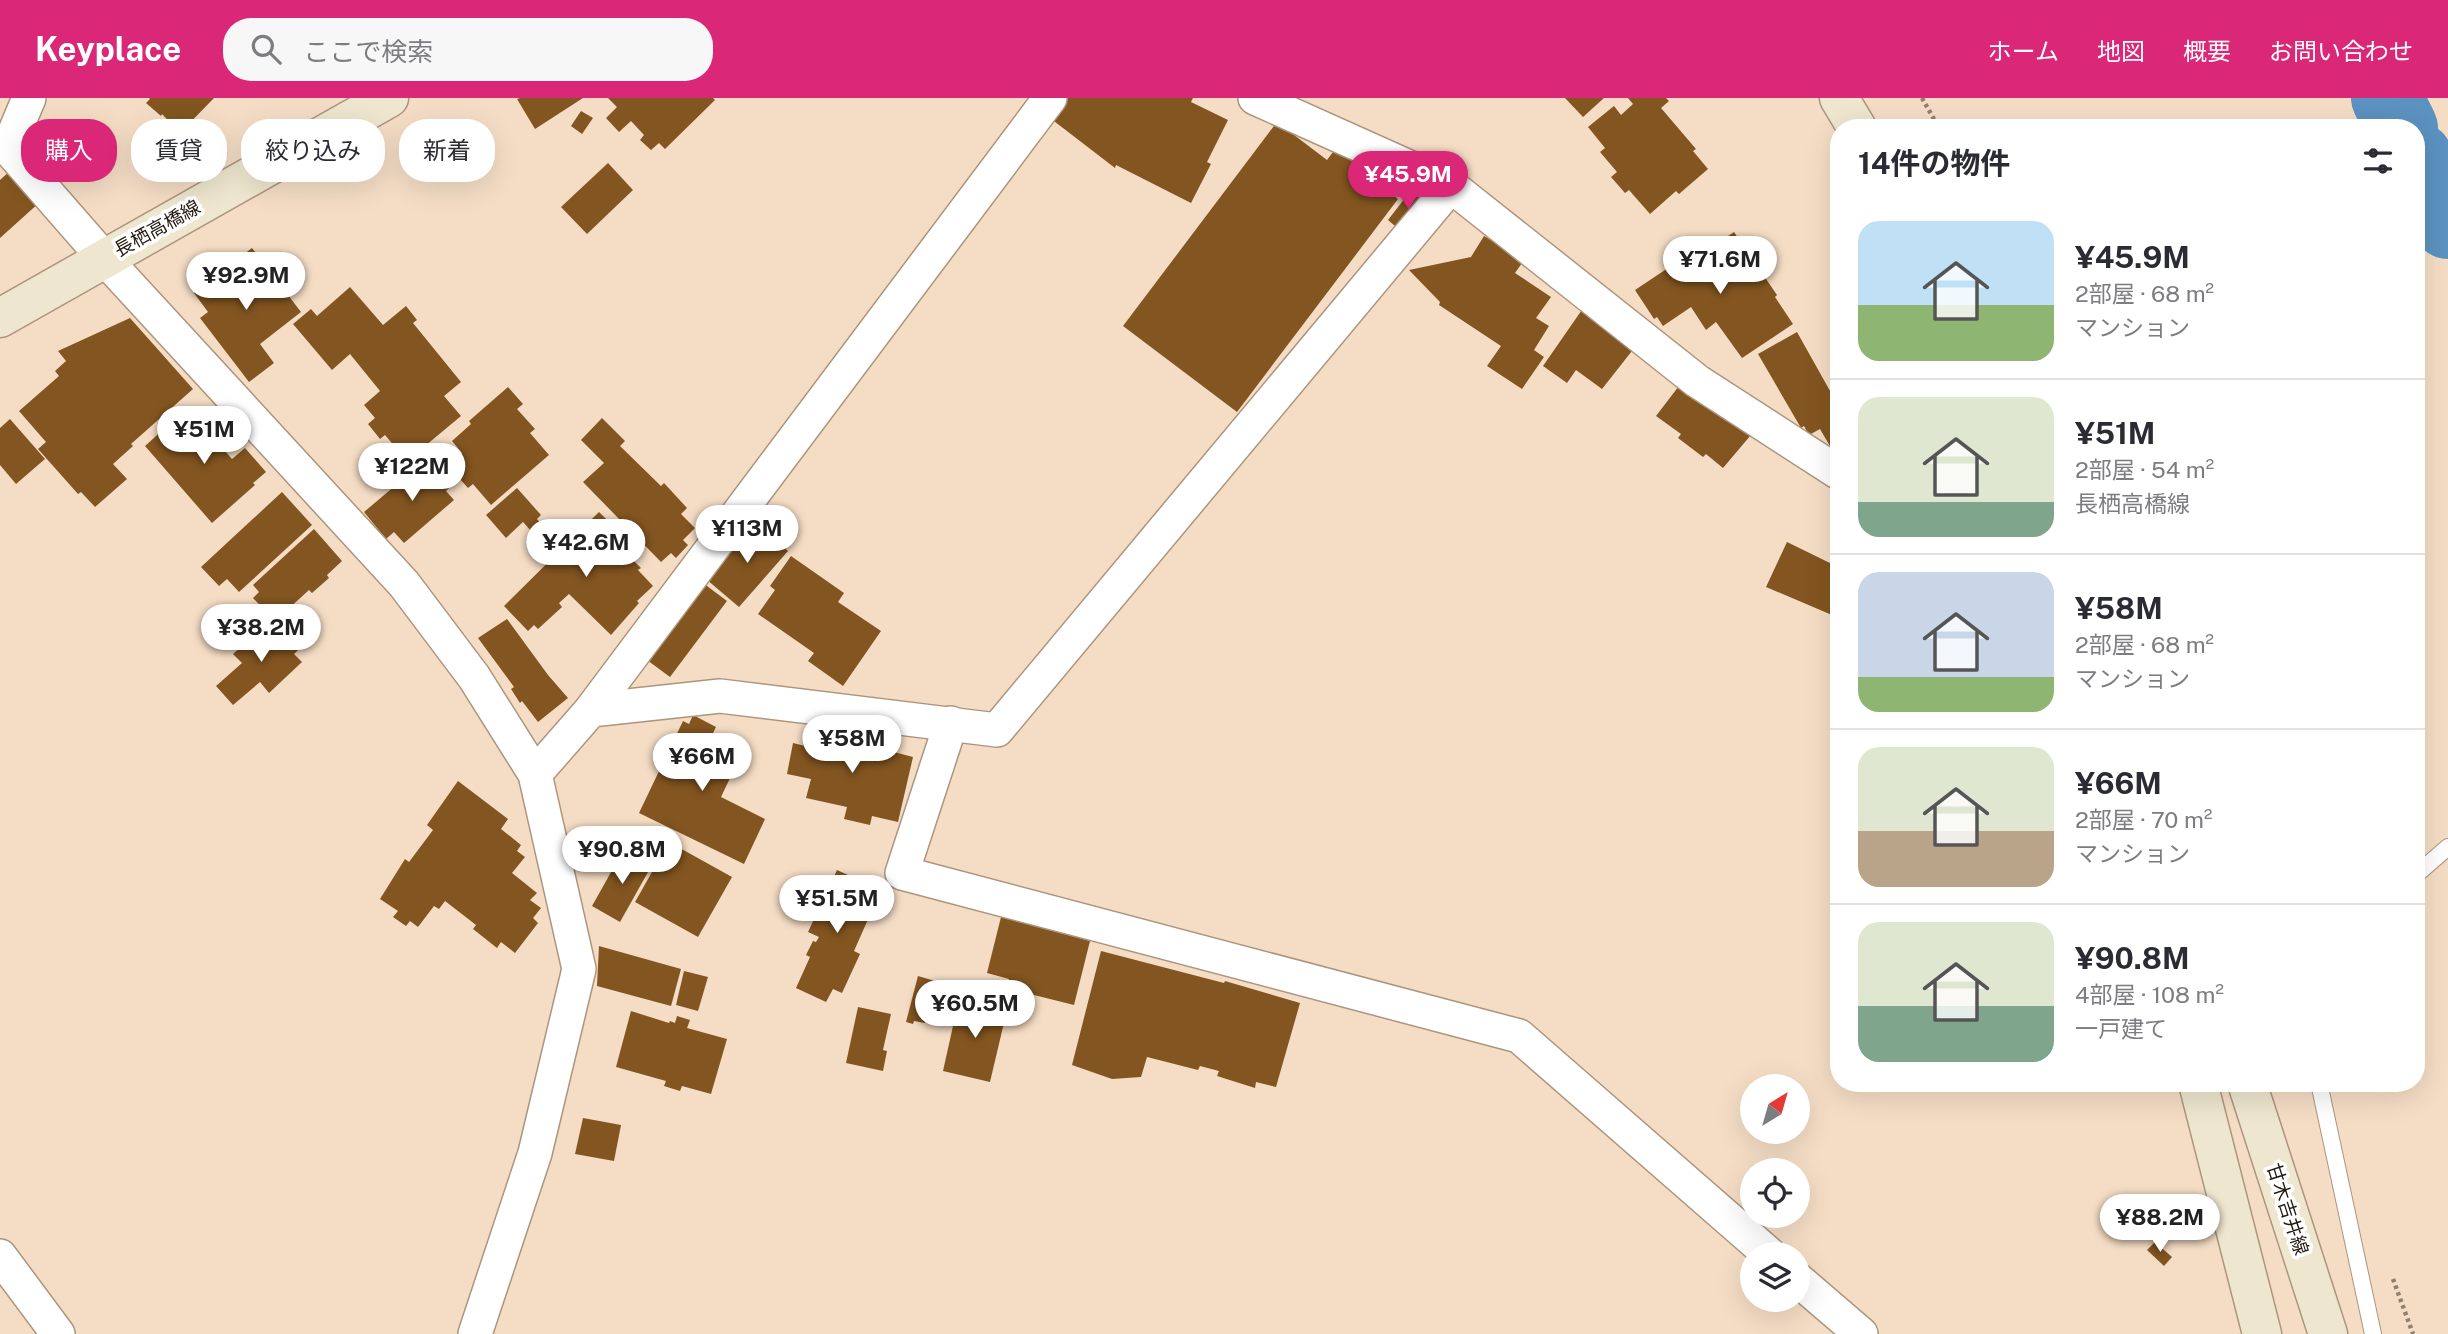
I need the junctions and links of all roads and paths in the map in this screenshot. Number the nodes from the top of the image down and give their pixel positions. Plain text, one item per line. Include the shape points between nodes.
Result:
1 (29, 98) edge
2 (389, 98) edge
3 (1050, 98) edge
4 (1255, 98) edge
5 (1839, 98) edge
6 (1922, 98) edge
7 (1852, 119) edge
8 (1934, 119) edge
9 (1451, 186) junction
10 (104, 258) junction
11 (0, 317) edge
12 (1830, 468) edge
13 (591, 710) junction
14 (951, 723) junction
15 (535, 774) junction
16 (2448, 847) edge
17 (2425, 867) edge
18 (2200, 1092) edge
19 (2250, 1092) edge
20 (2321, 1092) edge
21 (1755, 1242) edge
22 (0, 1256) edge
23 (1810, 1290) edge
24 (58, 1334) edge
25 (475, 1334) edge
26 (1861, 1334) edge
27 (2262, 1334) edge
28 (2328, 1334) edge
29 (2373, 1334) edge

1 - 10 street via 8,148
2 - 10 main road, 長栖高橋線
3 - 13 street
4 - 9 street
5 - 7 main road
6 - 8 path
9 - 12 street via 1697,381
9 - 14 street via 997,730
10 - 11 main road, 長栖高橋線
10 - 15 street via 404,584 474,677
13 - 14 street via 720,696
13 - 15 street
14 - 21 street via 902,873 1519,1036
15 - 25 street via 579,969 536,1153
16 - 17 lane
18 - 27 main road
19 - 28 main road, 甘木吉井線
20 - 29 lane
22 - 24 street
23 - 26 street

